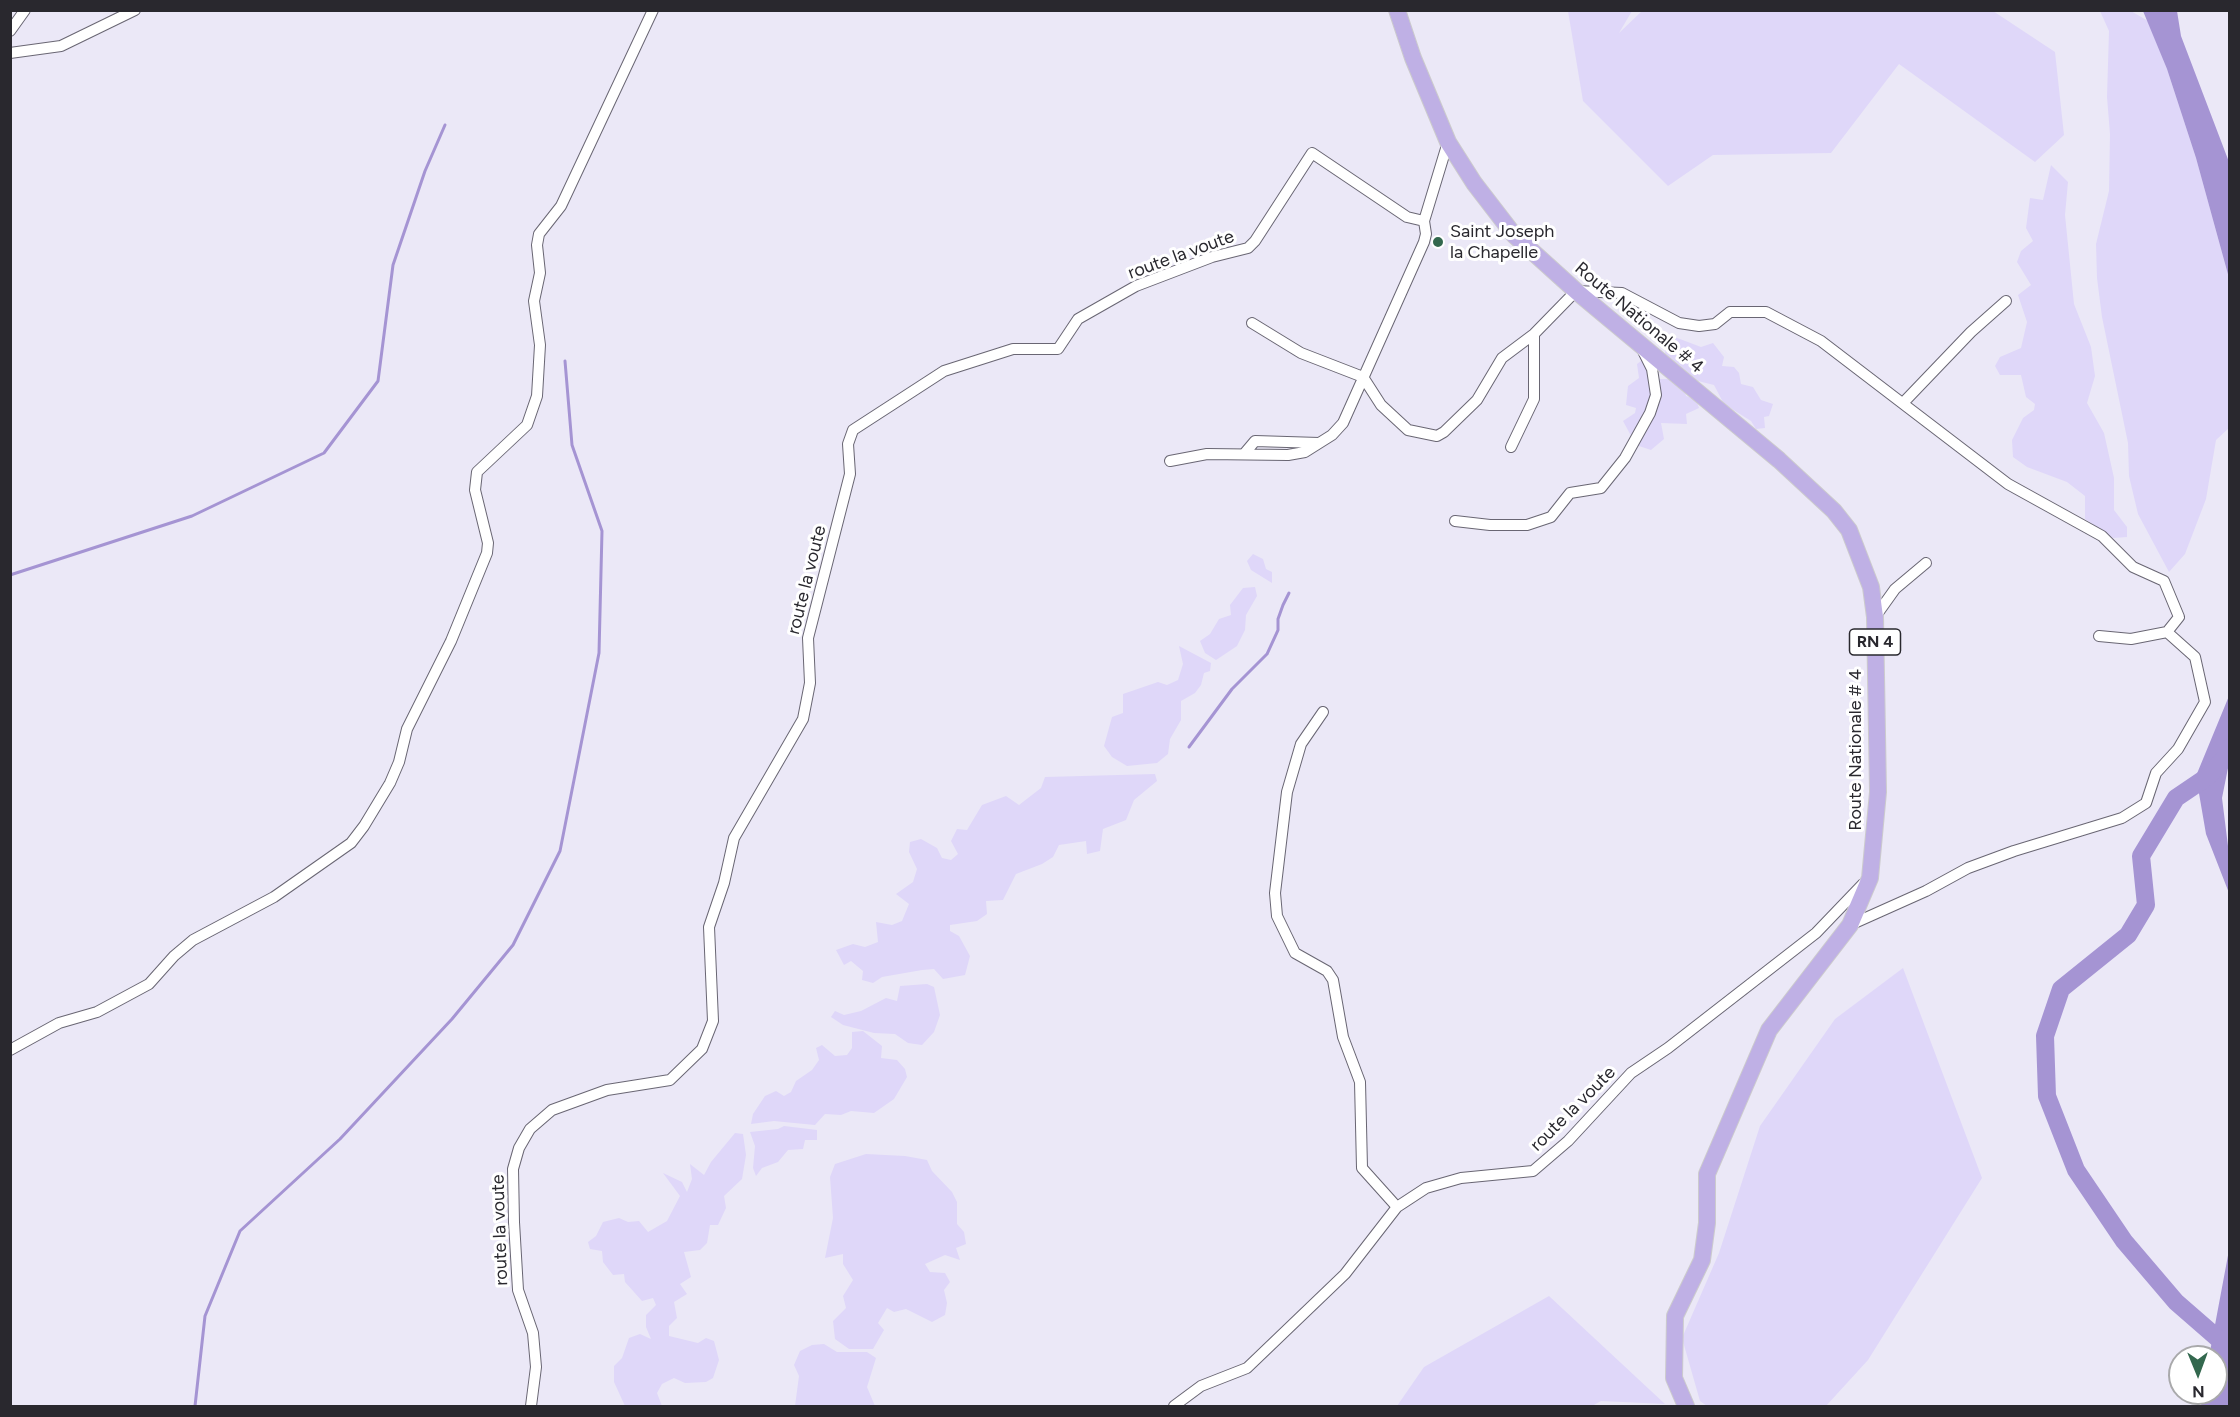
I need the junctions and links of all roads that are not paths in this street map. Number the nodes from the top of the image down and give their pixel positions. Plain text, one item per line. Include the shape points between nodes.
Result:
1 (25, 10) edge
2 (135, 10) edge
3 (653, 10) edge
4 (1397, 10) edge
5 (10, 32) edge
6 (10, 54) edge
7 (1449, 142) junction
8 (1425, 221) junction
9 (1576, 291) junction
10 (2006, 301) dead end
11 (1252, 323) dead end
12 (1534, 334) junction
13 (1641, 346) junction
14 (1363, 377) junction
15 (1903, 404) junction
16 (1511, 447) dead end
17 (1170, 461) dead end
18 (1455, 521) dead end
19 (1926, 563) dead end
20 (1875, 616) junction
21 (2167, 632) junction
22 (2098, 636) dead end
23 (1323, 712) dead end
24 (1870, 878) junction
25 (1850, 925) junction
26 (10, 1050) edge
27 (1397, 1207) junction
28 (531, 1407) edge
29 (1174, 1407) edge
30 (1686, 1407) edge

1 - 5 street
2 - 6 street via 61,46
3 - 26 street via 561,206 539,234 540,273 534,301 540,345 537,396 527,425 477,472 475,490 487,553 451,641 407,729 390,783 375,809 351,843 274,897 194,940 149,984 97,1012 59,1023
4 - 7 main road, Route Nationale # 4 / RN 4
7 - 8 street
7 - 9 main road, Route Nationale # 4 / RN 4 via 1514,235
8 - 14 street via 1424,242
8 - 28 street, route la voute via 1407,217 1312,153 1256,242 1248,248 1212,257 1136,286 1078,319 1058,349 1013,349 944,371 853,430 848,444 850,474 808,638 810,682 803,719 734,838 709,927 713,1021 702,1049 670,1080 607,1090 552,1110 530,1129 519,1148 513,1169 514,1222 518,1290 534,1344 536,1367
9 - 12 street
9 - 13 main road, Route Nationale # 4 / RN 4
9 - 15 street via 1622,293 1679,323 1699,326 1715,324 1730,312 1767,312 1821,341
10 - 15 street
11 - 14 street via 1301,353
12 - 14 street via 1502,358 1477,400 1437,436 1408,430 1380,405
12 - 16 street via 1534,399
13 - 18 street via 1652,369 1656,395 1625,458 1601,488 1570,493 1551,517 1527,525
13 - 20 main road, Route Nationale # 4 / RN 4 via 1779,460 1834,511 1849,530 1862,562 1871,586
14 - 17 street via 1343,423 1305,452 1206,454
15 - 21 street via 2008,484 2102,536 2133,567 2164,581 2179,617
19 - 20 street via 1895,589
20 - 24 main road, Route Nationale # 4 / RN 4 via 1878,792
21 - 22 street via 2131,639
21 - 25 street via 2195,657 2205,702 2178,749 2156,773 2146,803 2122,818 1968,868
23 - 27 street via 1301,744 1287,792 1275,893 1276,916 1295,953 1327,971 1333,980 1343,1037 1360,1082 1362,1168
24 - 25 main road, Route Nationale # 4 / RN 4
24 - 27 street, route la voute via 1816,933 1631,1073 1568,1141 1533,1171 1452,1180 1426,1188
25 - 30 main road, Route Nationale # 4 / RN 4 via 1769,1030 1707,1174 1702,1260 1674,1325 1674,1378
27 - 29 street, route la voute via 1345,1274 1247,1368 1201,1386

